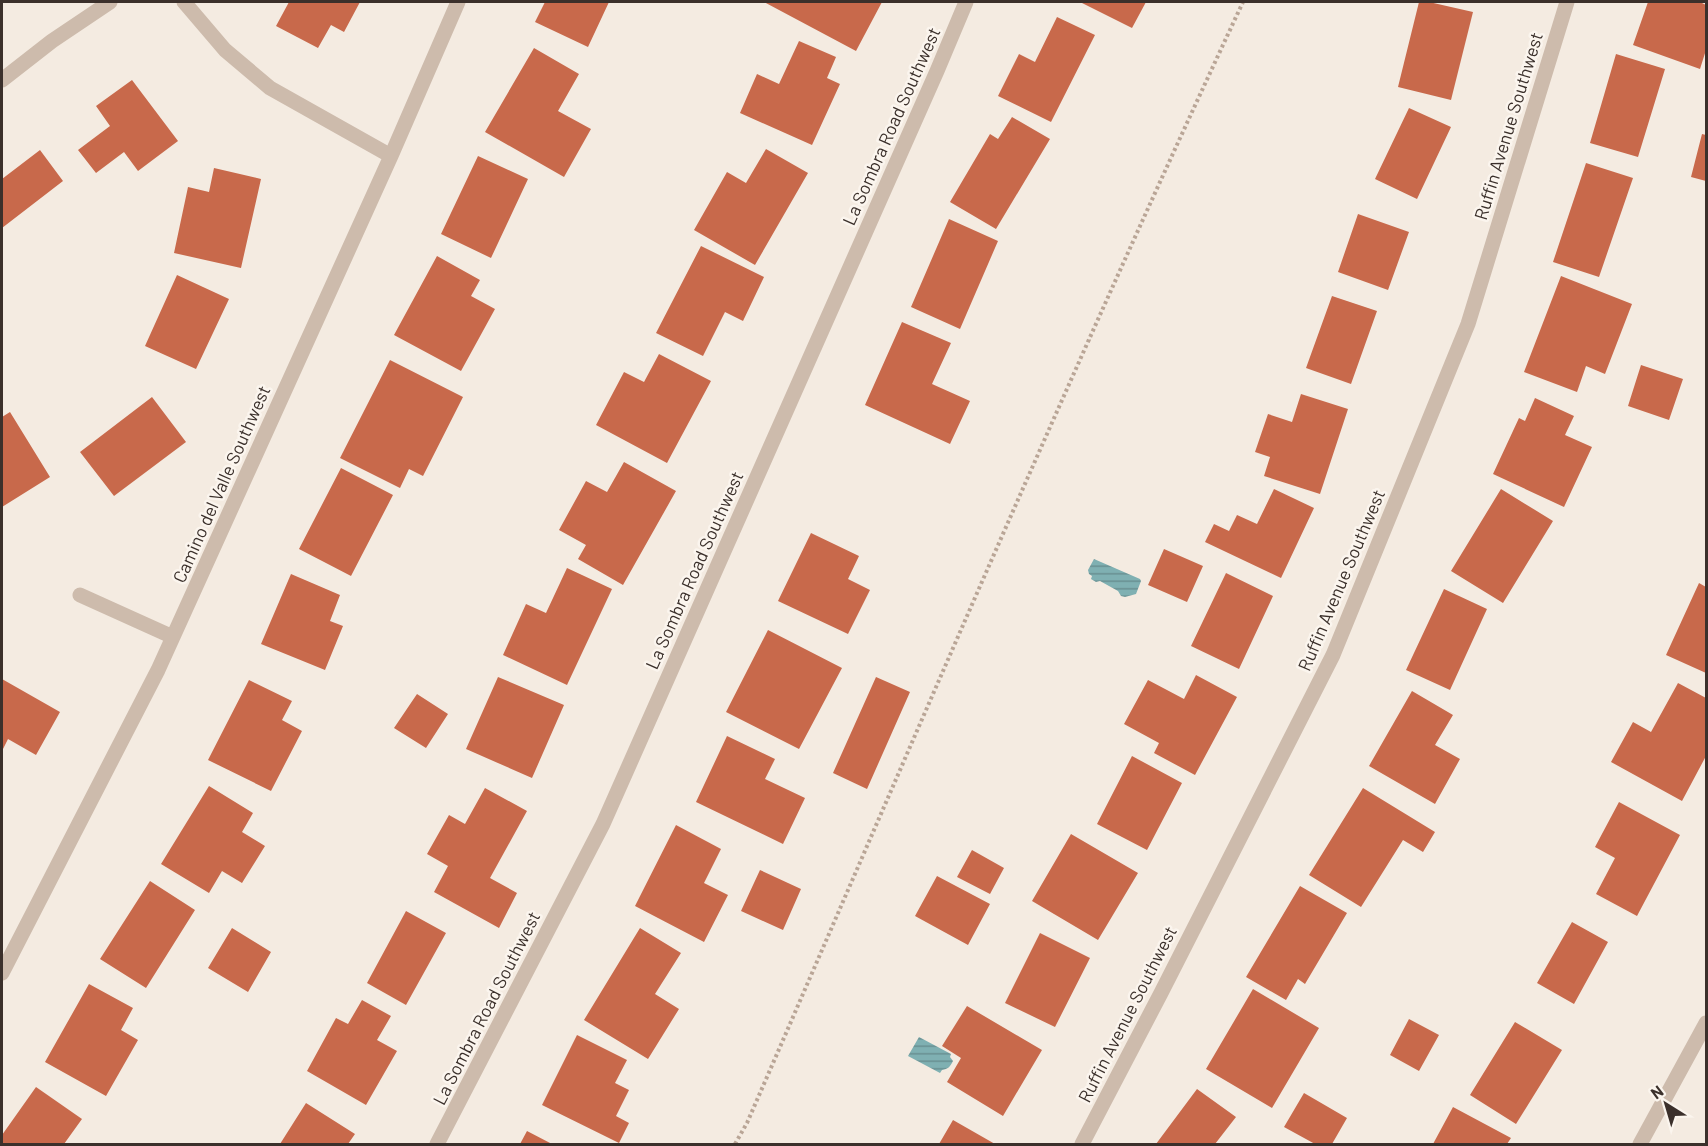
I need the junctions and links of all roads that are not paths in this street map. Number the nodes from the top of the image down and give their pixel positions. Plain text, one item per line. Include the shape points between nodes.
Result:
1 (110, 2) edge
2 (184, 2) edge
3 (458, 2) edge
4 (966, 2) edge
5 (1567, 2) edge
6 (2, 80) edge
7 (391, 156) junction
8 (80, 595) dead end
9 (173, 637) junction
10 (2, 973) edge
11 (1707, 1023) edge
12 (437, 1144) edge
13 (1082, 1144) edge
14 (1640, 1144) edge

1 - 6 street
2 - 7 street via 225,50 270,88
3 - 7 street, Camino del Valle Southwest
4 - 12 street, La Sombra Road Southwest via 603,824
5 - 13 street, Ruffin Avenue Southwest via 1468,324 1333,655
7 - 9 street, Camino del Valle Southwest
8 - 9 street
9 - 10 street, Camino del Valle Southwest
11 - 14 street

